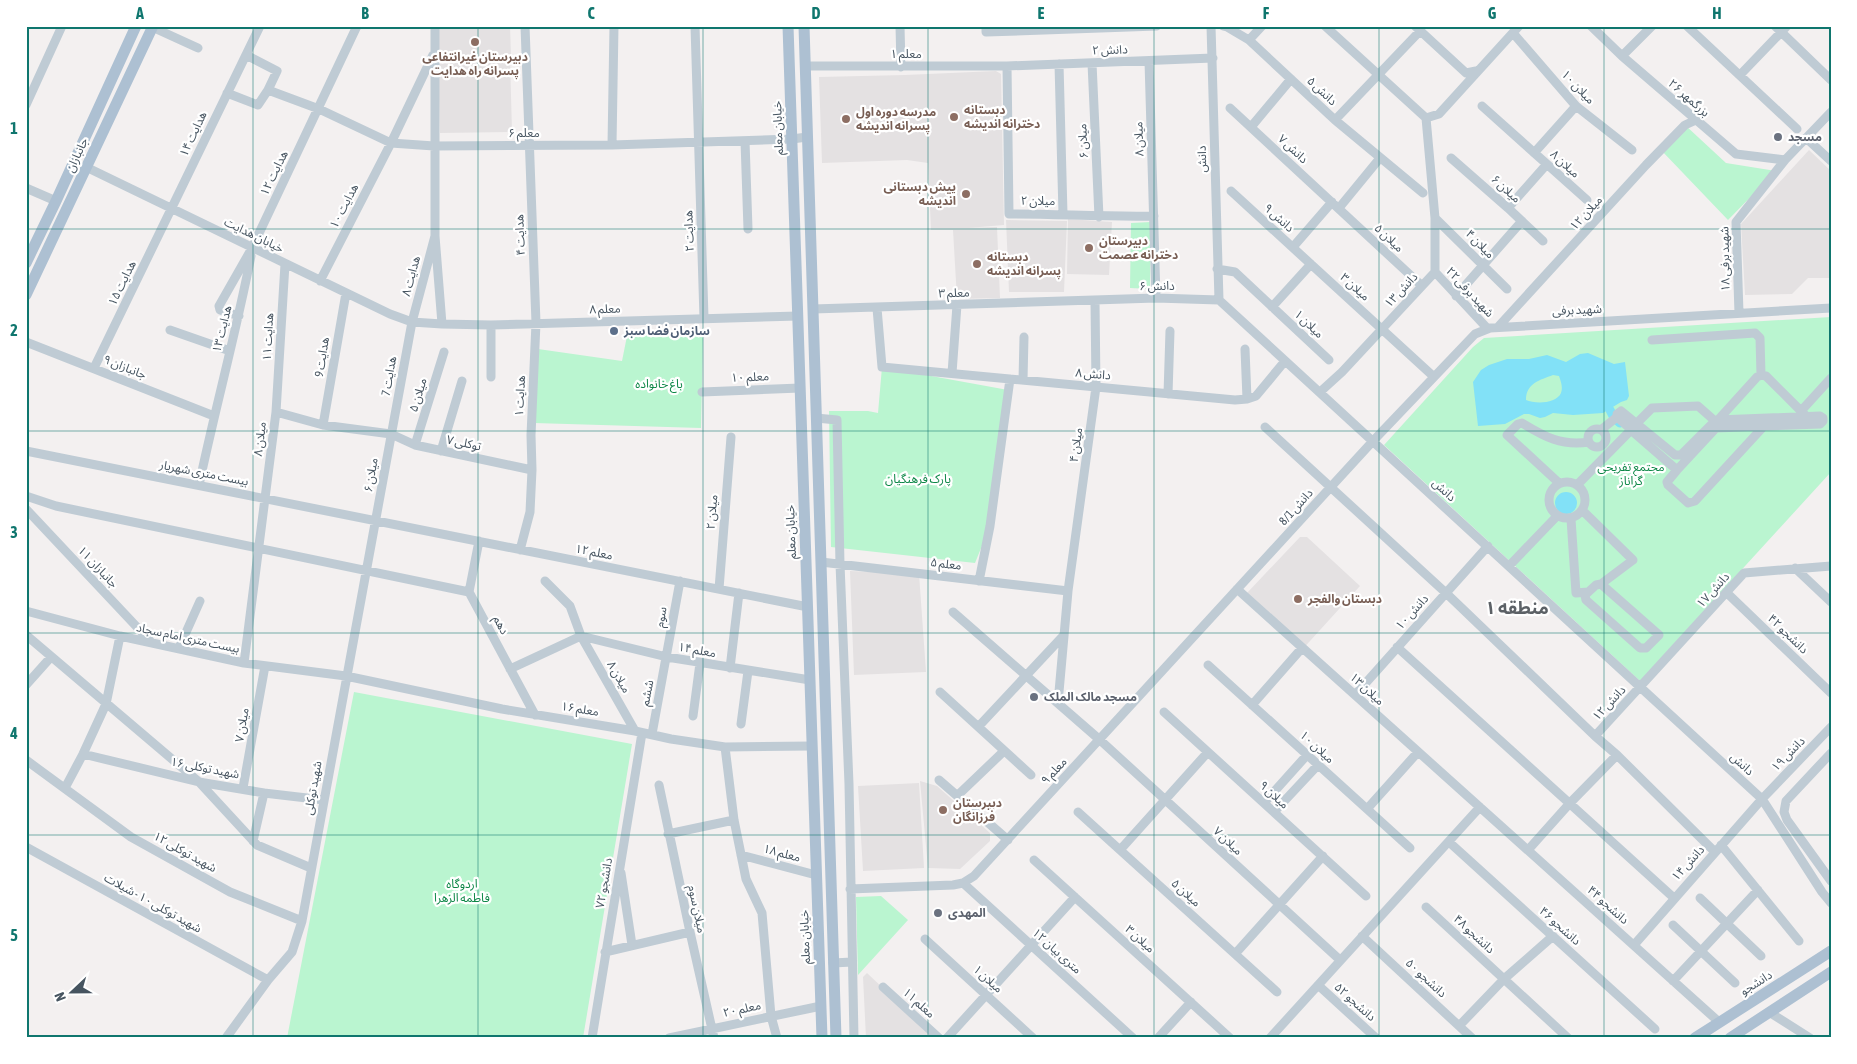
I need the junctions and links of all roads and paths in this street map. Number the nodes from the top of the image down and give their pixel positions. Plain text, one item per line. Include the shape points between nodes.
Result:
1 (62, 26) edge
2 (152, 26) edge
3 (260, 26) edge
4 (357, 26) edge
5 (426, 26) edge
6 (525, 26) edge
7 (614, 26) edge
8 (695, 26) edge
9 (788, 26) edge
10 (804, 26) edge
11 (900, 26) edge
12 (986, 26) edge
13 (1211, 26) edge
14 (1223, 26) edge
15 (1262, 26) edge
16 (1325, 26) edge
17 (1590, 26) edge
18 (1652, 26) edge
19 (1687, 26) edge
20 (134, 27) edge
21 (1156, 27) edge
22 (1781, 28) edge
23 (435, 29) edge
24 (1417, 29) edge
25 (1516, 29) edge
26 (1249, 40) junction
27 (198, 48) dead end
28 (434, 52) junction
29 (246, 55) junction
30 (1622, 56) junction
31 (1213, 58) junction
32 (1150, 61) junction
33 (1092, 63) junction
34 (1059, 64) junction
35 (805, 66) junction
36 (901, 66) junction
37 (1007, 66) junction
38 (1476, 71) junction
39 (1377, 75) junction
40 (1740, 75) junction
41 (1291, 79) junction
42 (1831, 80) edge
43 (268, 90) junction
44 (227, 93) junction
45 (26, 105) edge
46 (1482, 106) dead end
47 (1576, 106) junction
48 (1230, 108) dead end
49 (319, 109) junction
50 (1831, 112) edge
51 (1426, 118) junction
52 (1335, 120) junction
53 (1696, 120) junction
54 (1251, 127) junction
55 (1797, 128) dead end
56 (807, 137) junction
57 (1806, 138) junction
58 (792, 139) junction
59 (745, 141) junction
60 (391, 142) junction
61 (698, 142) junction
62 (530, 145) junction
63 (612, 145) junction
64 (434, 146) junction
65 (1632, 150) dead end
66 (1534, 152) junction
67 (1380, 158) junction
68 (1451, 158) dead end
69 (1785, 160) junction
70 (1831, 161) edge
71 (1548, 164) junction
72 (86, 167) junction
73 (26, 188) edge
74 (1231, 191) dead end
75 (1423, 193) dead end
76 (1587, 200) dead end
77 (56, 201) junction
78 (1336, 205) junction
79 (1508, 208) junction
80 (172, 209) junction
81 (1063, 214) junction
82 (1154, 216) junction
83 (1099, 217) junction
84 (1435, 218) junction
85 (1522, 221) junction
86 (748, 229) dead end
87 (435, 236) junction
88 (1543, 241) dead end
89 (1293, 247) junction
90 (252, 248) junction
91 (26, 262) edge
92 (285, 264) junction
93 (1311, 264) junction
94 (1483, 265) junction
95 (1217, 269) junction
96 (1435, 272) junction
97 (320, 281) junction
98 (1421, 285) junction
99 (1507, 289) dead end
100 (346, 293) junction
101 (26, 295) edge
102 (1456, 296) junction
103 (1156, 298) junction
104 (1219, 300) junction
105 (1095, 301) junction
106 (957, 305) junction
107 (1272, 307) junction
108 (877, 308) junction
109 (1831, 308) edge
110 (813, 309) junction
111 (1739, 313) junction
112 (239, 316) junction
113 (798, 316) junction
114 (704, 318) junction
115 (412, 322) junction
116 (536, 323) junction
117 (442, 324) junction
118 (491, 325) junction
119 (1498, 327) junction
120 (1382, 328) junction
121 (1487, 328) junction
122 (170, 330) dead end
123 (1170, 331) dead end
124 (1024, 337) dead end
125 (1652, 340) dead end
126 (26, 342) edge
127 (1245, 348) dead end
128 (230, 351) junction
129 (444, 352) dead end
130 (1329, 360) dead end
131 (1285, 361) junction
132 (94, 368) junction
133 (952, 373) junction
134 (1761, 375) junction
135 (1434, 376) junction
136 (491, 377) dead end
137 (1831, 378) edge
138 (1010, 379) junction
139 (1023, 380) junction
140 (462, 382) dead end
141 (1096, 387) junction
142 (800, 388) junction
143 (702, 392) dead end
144 (1320, 392) junction
145 (1168, 394) junction
146 (1247, 399) junction
147 (276, 412) junction
148 (1804, 414) junction
149 (214, 416) junction
150 (1617, 417) junction
151 (816, 418) junction
152 (1716, 421) junction
153 (1636, 424) junction
154 (323, 425) junction
155 (1764, 426) junction
156 (1265, 427) dead end
157 (1602, 429) junction
158 (391, 434) junction
159 (1636, 434) junction
160 (731, 436) dead end
161 (1373, 441) junction
162 (1589, 442) junction
163 (415, 445) junction
164 (26, 451) edge
165 (441, 451) junction
166 (532, 470) junction
167 (1677, 470) junction
168 (1559, 483) junction
169 (1578, 484) junction
170 (199, 485) junction
171 (1331, 486) junction
172 (26, 496) edge
173 (265, 498) junction
174 (26, 509) edge
175 (1583, 510) junction
176 (1557, 516) junction
177 (1571, 518) junction
178 (376, 521) junction
179 (479, 541) junction
180 (1488, 546) junction
181 (259, 548) junction
182 (520, 550) junction
183 (821, 562) junction
184 (840, 564) junction
185 (1509, 566) junction
186 (1831, 566) edge
187 (1795, 568) junction
188 (366, 570) junction
189 (545, 581) dead end
190 (680, 581) junction
191 (980, 581) junction
192 (1601, 584) junction
193 (719, 589) junction
194 (1237, 589) junction
195 (469, 592) junction
196 (1068, 592) junction
197 (1588, 592) junction
198 (739, 593) junction
199 (1446, 593) junction
200 (1727, 593) junction
201 (200, 601) dead end
202 (1831, 602) edge
203 (808, 607) junction
204 (26, 611) edge
205 (953, 612) dead end
206 (26, 635) edge
207 (1064, 635) junction
208 (120, 636) junction
209 (581, 636) junction
210 (151, 642) junction
211 (1397, 647) junction
212 (179, 648) junction
213 (1302, 648) junction
214 (51, 657) junction
215 (667, 657) junction
216 (244, 663) junction
217 (700, 663) junction
218 (1208, 665) dead end
219 (265, 666) junction
220 (730, 668) junction
221 (510, 669) junction
222 (748, 671) junction
223 (346, 676) junction
224 (1026, 676) junction
225 (810, 680) junction
226 (26, 685) edge
227 (1641, 687) junction
228 (940, 692) dead end
229 (1831, 693) edge
230 (1355, 695) junction
231 (106, 704) junction
232 (1058, 704) junction
233 (1252, 706) junction
234 (1164, 712) dead end
235 (535, 714) junction
236 (693, 716) dead end
237 (742, 724) dead end
238 (979, 726) junction
239 (1831, 727) edge
240 (639, 732) junction
241 (652, 734) junction
242 (1595, 736) junction
243 (1100, 740) junction
244 (1818, 741) junction
245 (812, 746) junction
246 (725, 747) junction
247 (1004, 751) junction
248 (1208, 752) junction
249 (1418, 752) junction
250 (1831, 753) edge
251 (83, 754) junction
252 (1307, 755) junction
253 (1617, 755) junction
254 (26, 760) edge
255 (1318, 765) junction
256 (1031, 775) dead end
257 (940, 780) dead end
258 (199, 782) junction
259 (659, 785) dead end
260 (65, 788) junction
261 (243, 788) junction
262 (264, 793) junction
263 (958, 795) junction
264 (1762, 798) junction
265 (324, 800) junction
266 (1165, 800) junction
267 (1264, 803) junction
268 (1570, 803) junction
269 (1480, 807) junction
270 (1367, 810) junction
271 (1078, 812) dead end
272 (1274, 812) junction
273 (734, 820) junction
274 (668, 834) junction
275 (1008, 840) junction
276 (253, 841) junction
277 (1449, 842) junction
278 (26, 846) edge
279 (1410, 848) dead end
280 (1718, 848) junction
281 (1120, 850) junction
282 (1528, 850) junction
283 (741, 855) junction
284 (1323, 856) junction
285 (1034, 860) dead end
286 (620, 864) junction
287 (312, 868) junction
288 (816, 875) junction
289 (1831, 881) edge
290 (963, 883) junction
291 (850, 889) junction
292 (1758, 890) junction
293 (1366, 896) dead end
294 (1076, 897) junction
295 (1674, 898) junction
296 (1700, 898) dead end
297 (1831, 902) edge
298 (1279, 904) junction
299 (1426, 907) dead end
300 (302, 921) junction
301 (1726, 924) junction
302 (1673, 925) dead end
303 (690, 932) junction
304 (1362, 936) junction
305 (1553, 936) junction
306 (925, 939) dead end
307 (1799, 941) dead end
308 (632, 945) junction
309 (1032, 945) junction
310 (1634, 945) junction
311 (1701, 951) junction
312 (1831, 951) edge
313 (605, 952) junction
314 (1235, 954) junction
315 (1761, 956) dead end
316 (1340, 960) junction
317 (852, 962) junction
318 (833, 963) junction
319 (1831, 972) edge
320 (1504, 979) junction
321 (268, 980) junction
322 (1674, 981) junction
323 (1735, 983) dead end
324 (1318, 985) junction
325 (883, 987) dead end
326 (1277, 992) dead end
327 (986, 995) junction
328 (1191, 1002) junction
329 (821, 1006) junction
330 (1769, 1012) junction
331 (772, 1016) junction
332 (1719, 1022) junction
333 (1459, 1026) junction
334 (1655, 1028) dead end
335 (713, 1033) edge
336 (1797, 1035) edge
337 (226, 1038) edge
338 (592, 1038) edge
339 (669, 1038) edge
340 (777, 1038) edge
341 (822, 1038) edge
342 (836, 1038) edge
343 (854, 1038) edge
344 (938, 1038) edge
345 (947, 1038) edge
346 (1033, 1038) edge
347 (1134, 1038) edge
348 (1158, 1038) edge
349 (1230, 1038) edge
350 (1270, 1038) edge
351 (1376, 1038) edge
352 (1472, 1038) edge
353 (1568, 1038) edge
354 (1695, 1038) edge
355 (1730, 1038) edge
356 (1810, 1038) edge

1 - 45 street
2 - 27 street
2 - 72 main road, جانبازان
3 - 29 street, هدایت ۱۴
4 - 49 street, هدایت ۱۲
5 - 23 street
6 - 62 street, هدایت ۴
7 - 63 street
8 - 61 street, هدایت ۲
9 - 58 main road, خیابان معلم
10 - 35 main road
11 - 36 street
12 - 21 street via 986,32
13 - 31 street, دانش
14 - 26 street, دانش ۵
15 - 26 street
16 - 39 street
17 - 30 street, بزرگمهر ۲۶
18 - 30 street
19 - 40 street
20 - 77 main road, جانبازان
22 - 40 street
22 - 42 street
23 - 28 street
24 - 38 street via 1466,73
24 - 39 street
25 - 38 street
25 - 47 street, میلان ۱۰
26 - 41 street, دانش ۵
28 - 60 street, هدایت ۱۰
28 - 64 street
29 - 43 street via 277,71
29 - 44 street, هدایت ۱۴
30 - 53 street, بزرگمهر ۲۶
31 - 32 street, دانش ۲
31 - 95 street, دانش
32 - 33 street, دانش ۲
32 - 82 street, میلان ۸
33 - 34 street, دانش ۲
33 - 83 street, میلان ۶
34 - 37 street, دانش ۲
34 - 81 street
35 - 36 street, معلم ۱
35 - 56 main road
36 - 37 street, معلم ۱
37 - 81 street, میلان ۲ via 1009,214
38 - 51 street via 1439,114
39 - 51 street
39 - 52 street
40 - 55 street
41 - 52 street, دانش ۵
41 - 54 street
43 - 44 street via 258,105
43 - 49 street, معلم ۶
44 - 80 street, هدایت ۱۴
46 - 66 street, میلان ۸
47 - 65 street, میلان ۱۰
47 - 66 street
48 - 54 street, دانش ۷
49 - 60 street, معلم ۶
49 - 90 street, هدایت ۱۲
50 - 57 street, شهید برفی ۱۸
51 - 84 street, دانش ۱۳
52 - 67 street, دانش ۵
53 - 69 street, بزرگمهر ۲۶ via 1736,154
53 - 119 street, میلان ۱۲ via 1685,125 1651,160
54 - 78 street, دانش ۷
56 - 58 street, معلم ۶
56 - 110 main road
57 - 69 street, شهید برفی ۱۸
57 - 70 street
58 - 59 street, معلم ۶
58 - 113 main road, خیابان معلم
59 - 61 street, معلم ۶
59 - 86 street
60 - 64 street, معلم ۶
60 - 97 street, هدایت ۱۰
61 - 63 street, معلم ۶
61 - 114 street, هدایت ۲
62 - 63 street, معلم ۶
62 - 64 street, معلم ۶
62 - 116 street, هدایت ۴
64 - 87 street
66 - 71 street, میلان ۸
67 - 75 street
67 - 78 street
68 - 79 street, میلان ۶
69 - 111 street, شهید برفی ۱۸ via 1736,222
71 - 76 street, میلان ۸
71 - 79 street
72 - 80 street, خیابان هدایت
72 - 101 main road, جانبازان
73 - 77 street
74 - 89 street, دانش ۹
77 - 91 main road, جانبازان
78 - 89 street
78 - 98 street, میلان ۵
79 - 85 street, میلان ۶
80 - 90 street, خیابان هدایت
80 - 132 street, هدایت ۱۵
81 - 83 street, میلان ۲
82 - 83 street, میلان ۲
82 - 103 street
84 - 94 street, میلان ۴
84 - 96 street, دانش ۱۳
85 - 88 street, میلان ۶
85 - 94 street
87 - 115 street, هدایت ۸
87 - 117 street
89 - 93 street, دانش ۹
90 - 92 street, خیابان هدایت
90 - 112 street, هدایت ۱۳
90 - 112 street via 219,306 220,310
92 - 97 street, خیابان هدایت
92 - 147 street, هدایت ۱۱
93 - 107 street
93 - 120 street, میلان ۳
94 - 99 street, میلان ۴
94 - 102 street
95 - 104 street, دانش
95 - 107 street, میلان ۱ via 1235,272
96 - 98 street, دانش ۱۳
96 - 102 street, شهید برفی۲۲
97 - 100 street, خیابان هدایت
98 - 120 street, دانش ۱۳
100 - 115 street, خیابان هدایت
100 - 154 street, هدایت 9
102 - 121 street, شهید برفی۲۲
103 - 104 street, دانش ۶
103 - 105 street, دانش ۶
104 - 131 street, دانش
105 - 106 street, معلم ۳
105 - 141 street, میلان ۴
106 - 108 street, معلم ۳
106 - 133 street
107 - 130 street, میلان ۱
108 - 110 street, معلم ۳
108 - 133 street, دانش ۸ via 882,367
109 - 111 street, شهید برفی
110 - 151 main road
111 - 119 street, شهید برفی
112 - 128 street, هدایت ۱۳
113 - 114 street, معلم ۸
113 - 142 main road, خیابان معلم
114 - 116 street, معلم ۸
115 - 117 street, معلم ۸
115 - 158 street, هدایت 7
116 - 118 street, معلم ۸
116 - 166 street, هدایت ۱ via 530,435
117 - 118 street, معلم ۸
118 - 136 street
119 - 121 street, شهید برفی
120 - 135 street
120 - 144 street, دانش ۱۳
121 - 135 street via 1475,334
122 - 128 street
123 - 145 street
124 - 139 street
125 - 134 street via 1755,333 1760,338
126 - 132 street, جانبازان ۹
127 - 146 street
128 - 149 street, هدایت ۱۳
129 - 163 street, میلان ۵
131 - 144 street, دانش
131 - 146 street via 1256,396
132 - 149 street, جانبازان ۹
133 - 138 street, دانش ۸
134 - 148 street via 1766,376
134 - 152 street
135 - 161 street
137 - 148 street
138 - 139 street, دانش ۸
138 - 191 street
139 - 141 street, دانش ۸
140 - 165 street
141 - 145 street, دانش ۸
141 - 196 street, میلان ۴
142 - 143 street, معلم ۱۰
142 - 203 main road, خیابان معلم
144 - 161 street, دانش
145 - 146 street, دانش ۸
147 - 154 street, توکلی ۷
147 - 173 street, میلان ۸
148 - 152 street
148 - 155 street via 1820,416 1823,421 1820,424
149 - 170 street
150 - 153 street via 1621,411
150 - 157 street
150 - 159 street
151 - 183 main road
151 - 184 street via 837,420
152 - 153 street via 1698,406 1652,408
152 - 153 street via 1678,456
154 - 158 street, توکلی ۷
155 - 167 street via 1716,428
155 - 167 street via 1695,501 1688,503 1668,485
156 - 171 street
157 - 162 street via 1590,431
157 - 162 street via 1607,437 1603,446 1594,447
158 - 163 street, توکلی ۷
158 - 178 street, میلان ۶
159 - 167 street
159 - 169 street via 1631,430 1626,434
160 - 193 street, میلان ۲
161 - 171 street, دانش 8/1
161 - 180 street, دانش
162 - 168 street via 1563,443 1522,423 1507,435
163 - 165 street, توکلی ۷
164 - 170 street, بیست متری شهریار
165 - 166 street, توکلی ۷
166 - 182 street, هدایت ۱ via 530,512
168 - 169 street
168 - 176 street via 1549,499 1549,505
169 - 175 street via 1586,499
170 - 173 street, بیست متری شهریار
171 - 194 street, دانش 8/1
171 - 199 street
172 - 181 street via 56,506
173 - 178 street, بیست متری شهریار
173 - 181 street, میلان ۸
174 - 210 street, جانبازان ۱۱
175 - 177 street
175 - 192 street via 1633,560
176 - 177 street
176 - 185 street
177 - 197 street via 1576,593
178 - 179 street, معلم ۱۲
178 - 188 street, شهید توکلی
179 - 182 street, معلم ۱۲
179 - 195 street
180 - 185 street, دانش
180 - 199 street, دانش ۱۰
181 - 188 street
181 - 216 street, میلان ۸
182 - 190 street, معلم ۱۲
183 - 184 street, معلم ۵
183 - 318 main road
184 - 191 street, معلم ۵
184 - 291 street
185 - 227 street, دانش
186 - 187 street, دانش ۱۷
187 - 200 street, دانش ۱۷ via 1744,574
187 - 202 street
188 - 195 street
188 - 223 street, شهید توکلی
189 - 209 street, میلان ۸ via 570,606
190 - 193 street, معلم ۱۲
190 - 215 street, سوم
191 - 196 street, معلم ۵
192 - 197 street
192 - 197 street via 1659,634 1646,648 1640,648 1586,600
193 - 198 street, معلم ۱۲
194 - 213 street, میلان ۱۳
194 - 243 street, معلم ۹
195 - 221 street, دهم
196 - 207 street, میلان ۴
198 - 203 street, معلم ۱۲
198 - 220 street
199 - 211 street, دانش ۱۰
199 - 242 street
200 - 227 street, دانش ۱۷
200 - 229 street, دانشجو ۴۲
201 - 212 street
203 - 225 main road, خیابان معلم
204 - 208 street, بیست متری امام سجاد
205 - 224 street
206 - 214 street
207 - 224 street
207 - 232 street, میلان ۴
208 - 210 street, بیست متری امام سجاد
208 - 231 street
209 - 215 street, معلم ۱۴
209 - 221 street
209 - 240 street, میلان ۸
210 - 212 street, بیست متری امام سجاد
211 - 230 street, دانش ۱۰
211 - 268 street
212 - 216 street, بیست متری امام سجاد
213 - 230 street, میلان ۱۳
213 - 233 street
214 - 226 street
214 - 231 street
215 - 217 street, معلم ۱۴
215 - 241 street, ششم
216 - 219 street, بیست متری امام سجاد
217 - 220 street, معلم ۱۴
217 - 236 street
218 - 233 street, میلان ۱۰
219 - 223 street, بیست متری امام سجاد
219 - 261 street, میلان ۷
220 - 222 street, معلم ۱۴
221 - 235 street, دهم
222 - 225 street, معلم ۱۴
222 - 237 street
223 - 235 street, معلم ۱۶
223 - 265 street, شهید توکلی
224 - 232 street
224 - 238 street
225 - 245 main road, خیابان معلم
227 - 242 street, دانش ۱۲
227 - 264 street, دانش
228 - 238 street
230 - 249 street, میلان ۱۳
231 - 251 street
231 - 258 street
232 - 243 street
233 - 252 street, میلان ۱۰
234 - 248 street, میلان ۹
235 - 240 street, معلم ۱۶
238 - 247 street
239 - 244 street, دانش ۱۹
240 - 241 street, معلم ۱۶
240 - 286 street, دانشجو ۷۲
241 - 246 street, معلم ۱۶
242 - 253 street
243 - 266 street, میلان ۷
243 - 275 street, معلم ۹
244 - 250 street
244 - 264 street, دانش ۱۹
245 - 246 street, معلم ۱۶
245 - 288 main road, خیابان معلم
246 - 273 street
247 - 256 street
247 - 263 street
248 - 266 street
248 - 267 street, میلان ۹
249 - 269 street, میلان ۱۳
249 - 270 street
250 - 289 street via 1786,801 1784,812
251 - 258 street, شهید توکلی ۱۶
251 - 260 street
252 - 255 street, میلان ۱۰
252 - 267 street
253 - 268 street
253 - 280 street
254 - 260 street, شهید توکلی ۱۲
255 - 270 street, میلان ۱۰
255 - 272 street
257 - 263 street
258 - 261 street, شهید توکلی ۱۶
258 - 276 street
259 - 274 street, میلان سوم
260 - 300 street, شهید توکلی ۱۲ via 132,837 230,892
261 - 262 street, شهید توکلی ۱۶
262 - 265 street, شهید توکلی ۱۶
262 - 276 street
263 - 275 street
264 - 280 street, دانش ۱۴
264 - 297 street, دانش
265 - 287 street, شهید توکلی
266 - 281 street
266 - 298 street, میلان ۷
267 - 272 street, میلان ۹
268 - 282 street
268 - 295 street
269 - 277 street
269 - 282 street, دانشجو ۴۴
270 - 279 street, میلان ۱۰
271 - 281 street, میلان ۵
272 - 284 street, میلان ۹
273 - 274 street
273 - 283 street
274 - 303 street, میلان سوم
275 - 290 street, معلم ۹ via 974,876
276 - 287 street
277 - 304 street
277 - 305 street, دانشجو ۴۶
278 - 321 street, شهید توکلی ۱۰ - شیلات
280 - 292 street
280 - 295 street, دانش ۱۴
281 - 314 street, میلان ۵
282 - 310 street, دانشجو ۴۴
283 - 288 street, معلم ۱۸
283 - 331 street via 746,879 762,913
284 - 293 street, میلان ۹
284 - 298 street
285 - 294 street, میلان ۳
286 - 308 street
286 - 313 street, دانشجو ۷۲
287 - 300 street, شهید توکلی
288 - 329 main road, خیابان معلم
290 - 291 street
290 - 309 street, ۱۲ متری بیان
291 - 317 street
292 - 301 street
292 - 307 street
294 - 309 street
294 - 328 street, میلان ۳
295 - 310 street, دانش ۱۴
296 - 301 street
298 - 314 street
298 - 316 street, میلان ۷
299 - 320 street, دانشجو ۴۸
300 - 321 street, شهید توکلی via 292,952
301 - 311 street
301 - 315 street
302 - 311 street
303 - 308 street
303 - 335 street, میلان سوم
304 - 316 street
304 - 333 street, دانشجو ۵۰
305 - 320 street
305 - 334 street, دانشجو ۴۶
306 - 327 street, میلان ۱
308 - 313 street
309 - 327 street
309 - 347 street, ۱۲ متری بیان
310 - 322 street, دانشجو ۴۴
311 - 322 street
311 - 323 street
312 - 332 main road, دانشجو
313 - 338 street, دانشجو ۷۲
314 - 326 street, میلان ۵
316 - 324 street
317 - 318 street
317 - 343 street
318 - 342 main road
319 - 330 main road
320 - 333 street
320 - 353 street, دانشجو ۴۸
321 - 337 street, شهید توکلی
322 - 332 street, دانشجو ۴۴
324 - 350 street
324 - 351 street, دانشجو ۵۲
325 - 344 street, معلم ۱۱
327 - 345 street
327 - 346 street, میلان ۱
328 - 348 street
328 - 349 street, میلان ۳
329 - 331 street, معلم ۲۰
329 - 341 main road, خیابان معلم
330 - 336 street
330 - 355 main road
331 - 335 street, معلم ۲۰
331 - 340 street
332 - 354 main road, دانشجو
333 - 352 street, دانشجو ۵۰
335 - 339 street, معلم ۲۰
336 - 356 street

